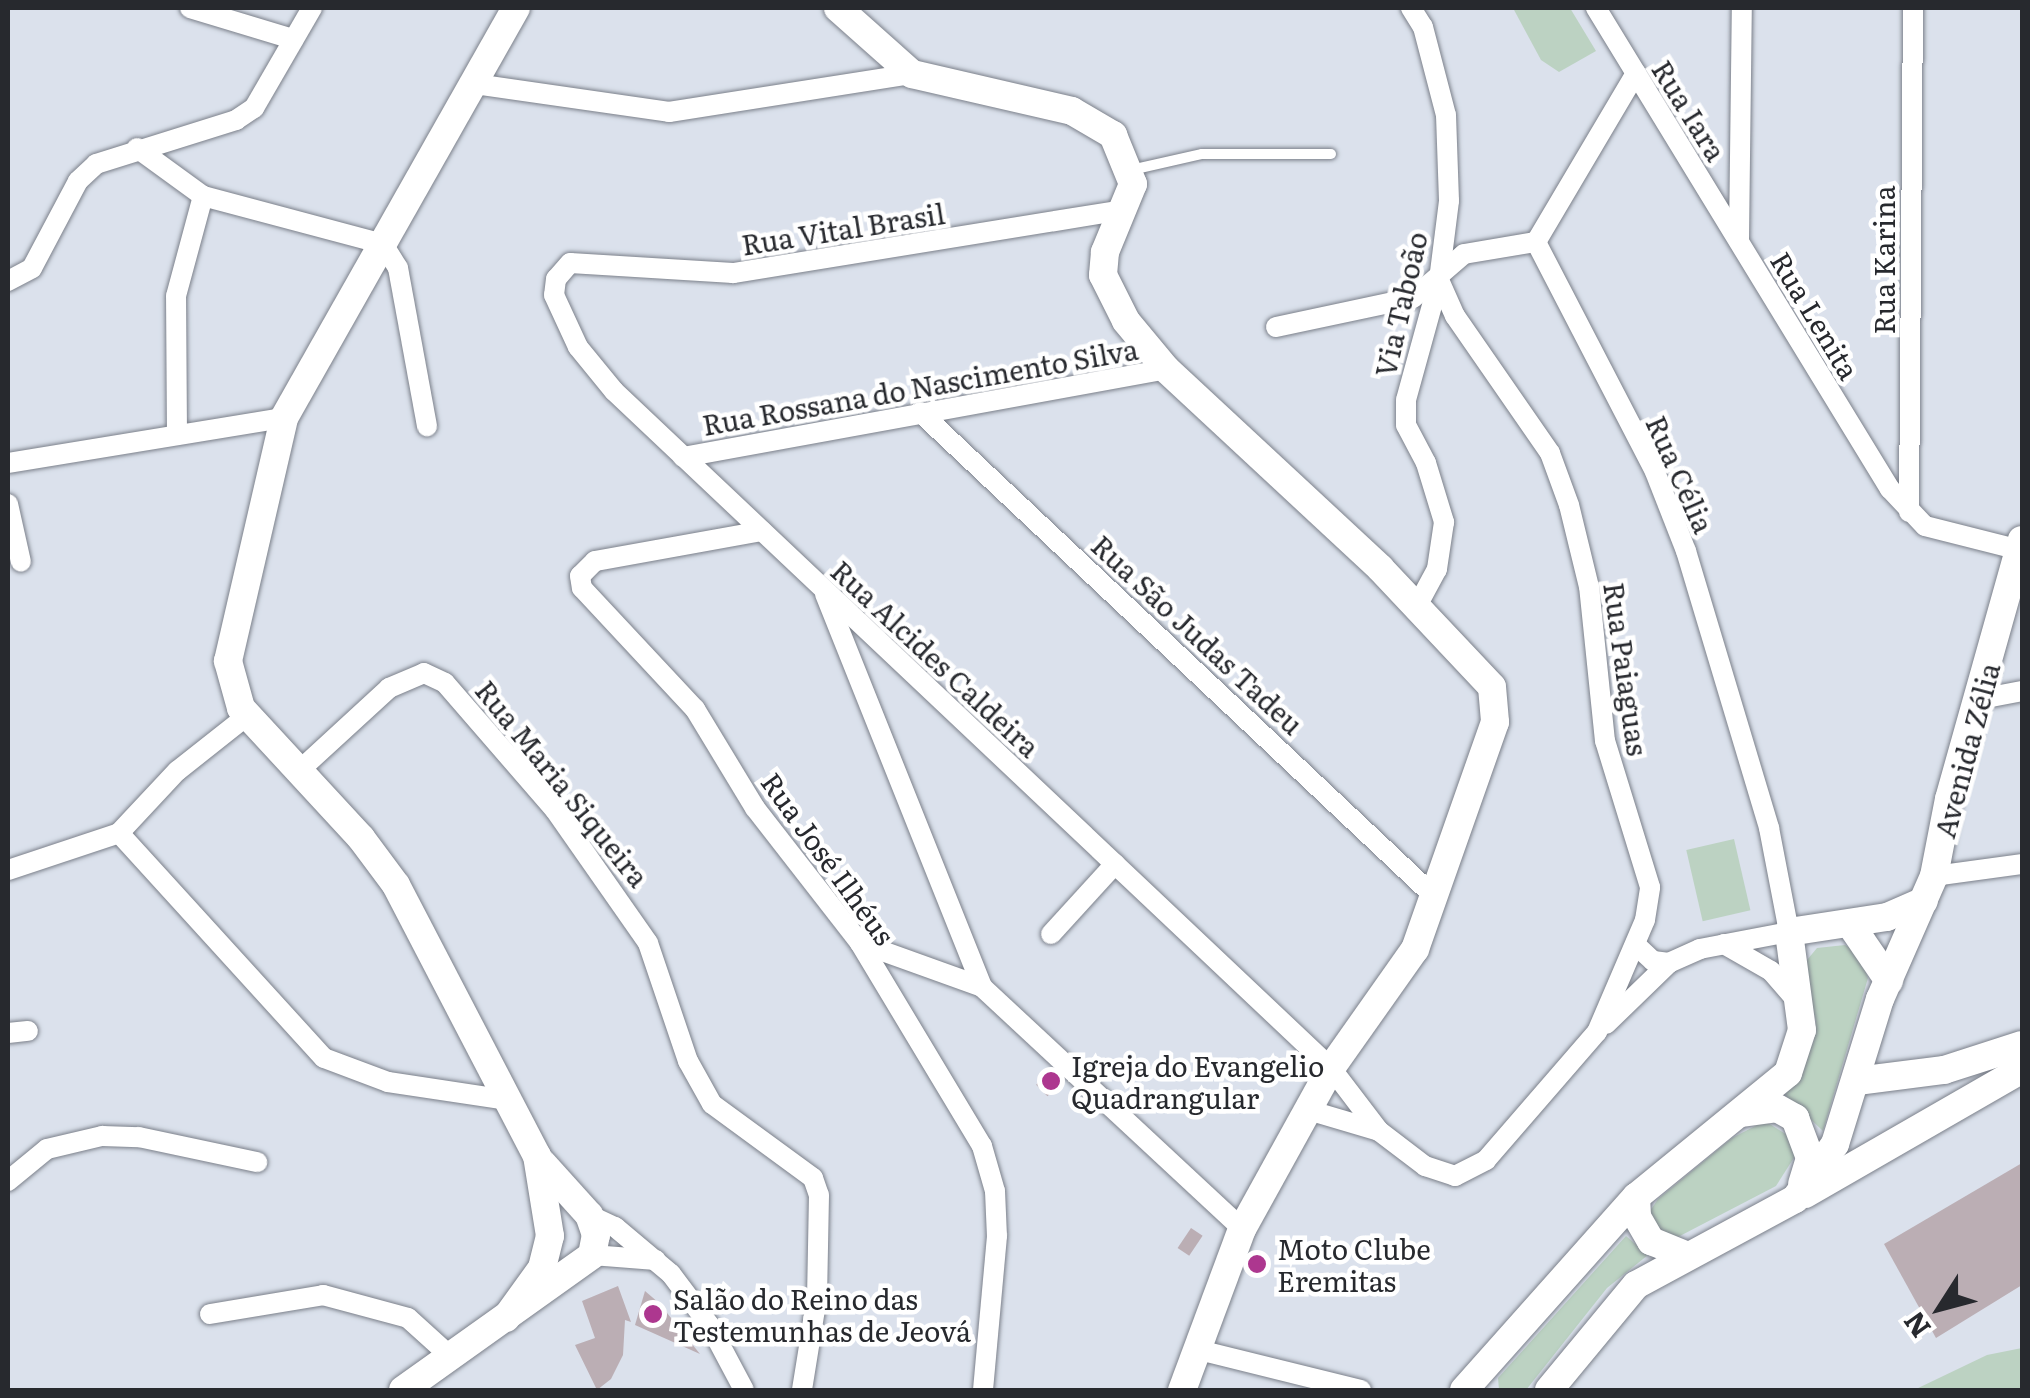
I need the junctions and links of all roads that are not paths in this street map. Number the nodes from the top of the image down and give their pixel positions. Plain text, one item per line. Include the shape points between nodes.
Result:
1 (190, 8) edge
2 (312, 8) edge
3 (516, 8) edge
4 (838, 8) edge
5 (1411, 8) edge
6 (1596, 8) edge
7 (1742, 8) edge
8 (1913, 8) edge
9 (293, 39) junction
10 (1636, 73) junction
11 (912, 74) junction
12 (475, 84) junction
13 (138, 148) junction
14 (1331, 154) dead end
15 (1130, 170) junction
16 (202, 196) junction
17 (1123, 210) junction
18 (1739, 241) junction
19 (1536, 242) junction
20 (384, 244) junction
21 (570, 263) joint
22 (1439, 280) junction
23 (8, 281) edge
24 (1276, 327) dead end
25 (1166, 369) junction
26 (920, 412) junction
27 (284, 418) junction
28 (427, 426) dead end
29 (178, 435) junction
30 (683, 456) junction
31 (8, 463) edge
32 (8, 504) edge
33 (1909, 512) junction
34 (762, 532) junction
35 (2021, 545) edge
36 (22, 562) dead end
37 (822, 588) junction
38 (1417, 606) junction
39 (894, 655) junction
40 (859, 680) junction
41 (2022, 691) edge
42 (1980, 699) junction
43 (248, 715) junction
44 (301, 770) junction
45 (118, 834) junction
46 (1115, 864) junction
47 (2022, 864) edge
48 (8, 870) edge
49 (1929, 889) junction
50 (1436, 898) junction
51 (1850, 924) junction
52 (1789, 932) junction
53 (1051, 934) dead end
54 (860, 943) junction
55 (1724, 944) junction
56 (1636, 945) junction
57 (1669, 963) junction
58 (1888, 981) junction
59 (982, 987) junction
60 (1796, 1000) junction
61 (1598, 1032) junction
62 (2022, 1045) edge
63 (1332, 1068) junction
64 (2022, 1069) edge
65 (1856, 1081) junction
66 (506, 1100) junction
67 (1308, 1110) junction
68 (1732, 1118) junction
69 (1379, 1131) junction
70 (1823, 1151) junction
71 (537, 1156) junction
72 (257, 1162) dead end
73 (8, 1181) edge
74 (1636, 1196) junction
75 (1795, 1199) junction
76 (589, 1214) junction
77 (1242, 1228) junction
78 (550, 1230) junction
79 (1683, 1254) junction
80 (592, 1255) junction
81 (656, 1260) junction
82 (210, 1314) dead end
83 (506, 1318) junction
84 (1199, 1350) junction
85 (448, 1354) junction
86 (403, 1390) edge
87 (744, 1390) edge
88 (802, 1390) edge
89 (984, 1390) edge
90 (1182, 1390) edge
91 (1361, 1390) edge
92 (1464, 1390) edge
93 (1549, 1390) edge

1 - 9 street
2 - 9 street
3 - 12 main road
4 - 11 main road
5 - 22 street, Via Taboão via 1423,26 1446,116 1449,200
6 - 10 street, Rua Iara
7 - 18 street, Rua Lenita
8 - 33 street, Rua Karina
9 - 13 street via 254,108 236,120
10 - 18 street, Rua Iara
10 - 19 street
11 - 12 street via 669,112
11 - 15 main road via 1094,121 1113,135
12 - 20 main road
13 - 16 street
13 - 23 street via 96,164 78,181 32,268
14 - 15 lane via 1202,154
15 - 17 main road via 1133,184
16 - 20 street
16 - 29 street via 176,296
17 - 21 street, Rua Vital Brasil via 733,273
17 - 25 main road via 1106,252 1106,290
18 - 33 street, Rua Lenita via 1875,468
19 - 22 street via 1464,254
19 - 52 street, Rua Célia via 1655,472 1686,551 1762,802
20 - 27 main road
20 - 28 street via 398,268
21 - 30 street, Rua Alcides Caldeira via 556,279 554,295 578,348
22 - 24 street via 1413,298
22 - 38 street, Via Taboão via 1406,400 1406,425 1444,522 1437,568
22 - 56 street, Rua Paiaguas via 1455,316 1550,454 1569,505 1589,586 1605,741 1650,887
25 - 26 street, Rua Rossana do Nascimento Silva
25 - 38 main road
26 - 30 street, Rua Rossana do Nascimento Silva
26 - 50 street, Rua São Judas Tadeu
27 - 29 street
27 - 43 main road via 229,648 230,679
29 - 31 street
30 - 34 street, Rua Alcides Caldeira
32 - 36 street
33 - 35 street, Rua Lenita via 1945,534
34 - 37 street, Rua Alcides Caldeira
34 - 54 street, Rua José Ilhéus via 596,561 580,576 595,604 661,666 694,709 755,808
35 - 42 main road, Avenida Zélia
37 - 39 street, Rua Alcides Caldeira
37 - 40 street
38 - 50 main road via 1478,666 1496,702
39 - 40 street via 863,664
39 - 46 street, Rua Alcides Caldeira
40 - 59 street
41 - 42 street
42 - 49 main road, Avenida Zélia
43 - 44 main road
43 - 45 street via 177,771
44 - 66 main road via 396,886
44 - 88 street, Rua Maria Siqueira via 389,688 424,673 446,683 555,810 648,943 688,1061 712,1104 813,1178 819,1196 817,1297
45 - 48 street
45 - 66 street via 324,1058 388,1082
46 - 53 street
46 - 63 street, Rua Alcides Caldeira
47 - 49 street
49 - 51 main road via 1903,913
49 - 58 main road, Avenida Zélia
50 - 63 main road via 1415,948
51 - 52 main road
51 - 58 main road via 1875,952
52 - 55 street
52 - 60 main road
54 - 59 street
54 - 89 street, Rua José Ilhéus via 982,1146 995,1191
55 - 57 street
55 - 60 street via 1771,971
56 - 57 street via 1653,961
56 - 61 street, Rua Paiaguas
57 - 61 street
58 - 65 main road, Avenida Zélia
59 - 77 street
60 - 68 main road via 1802,1030 1794,1063
61 - 69 street, Rua Paiaguas via 1471,1171 1440,1174
62 - 65 main road via 1944,1070
63 - 67 main road
63 - 69 street, Rua Paiaguas
64 - 75 main road
65 - 70 main road, Avenida Zélia
66 - 71 main road
67 - 69 street, Rua Paiaguas
67 - 77 main road
68 - 70 main road via 1778,1108
68 - 74 main road
70 - 75 main road, Avenida Zélia
71 - 76 main road
71 - 78 main road
72 - 73 street via 139,1137 102,1136 47,1149
74 - 79 main road via 1636,1217 1650,1242
74 - 92 main road
75 - 79 main road
76 - 78 main road
76 - 80 main road via 596,1235
76 - 81 street
77 - 84 main road
78 - 80 main road via 566,1254
78 - 83 main road via 542,1268
79 - 93 main road via 1636,1285
80 - 81 street
80 - 83 main road
81 - 87 street via 710,1326
82 - 85 street via 323,1295 408,1318
83 - 85 main road
84 - 90 main road
84 - 91 street
85 - 86 main road

